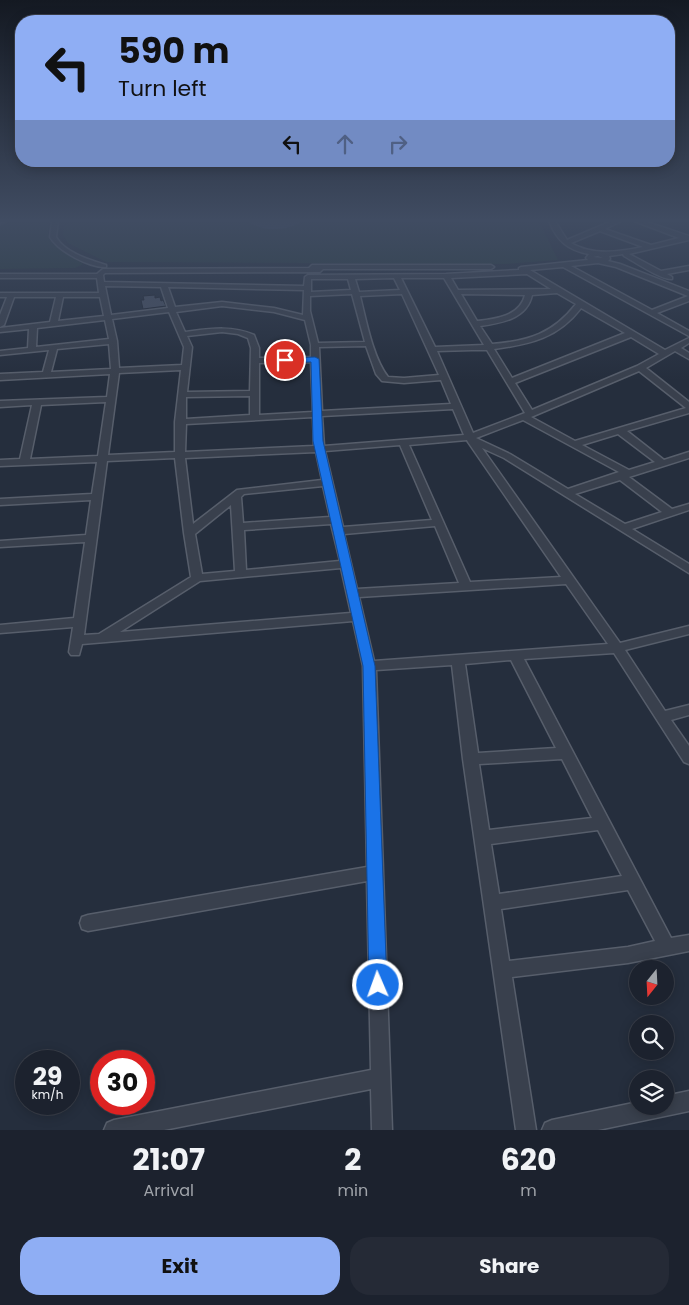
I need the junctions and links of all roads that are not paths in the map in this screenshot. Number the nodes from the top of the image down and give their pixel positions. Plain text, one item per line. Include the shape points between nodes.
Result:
1 (57, 274) edge
2 (100, 274) edge
3 (109, 274) edge
4 (215, 274) edge
5 (471, 274) edge
6 (531, 274) edge
7 (581, 274) edge
8 (639, 274) edge
9 (661, 274) edge
10 (0, 276) edge
11 (446, 276) junction
12 (351, 277) junction
13 (397, 277) junction
14 (164, 285) junction
15 (210, 286) junction
16 (226, 286) junction
17 (689, 288) edge
18 (306, 291) junction
19 (558, 291) junction
20 (404, 292) junction
21 (457, 292) junction
22 (486, 292) junction
23 (356, 293) junction
24 (529, 293) junction
25 (0, 294) edge
26 (11, 294) junction
27 (689, 294) edge
28 (60, 295) junction
29 (103, 295) junction
30 (689, 298) edge
31 (463, 303) junction
32 (222, 304) junction
33 (580, 304) junction
34 (172, 310) junction
35 (652, 313) junction
36 (108, 318) junction
37 (307, 318) junction
38 (53, 324) junction
39 (475, 324) junction
40 (0, 325) edge
41 (32, 326) junction
42 (0, 330) edge
43 (184, 334) junction
44 (630, 334) junction
45 (689, 334) edge
46 (689, 340) edge
47 (114, 341) junction
48 (369, 344) junction
49 (489, 346) junction
50 (54, 347) junction
51 (676, 348) junction
52 (432, 349) junction
53 (32, 350) junction
54 (315, 352) junction
55 (0, 354) edge
56 (666, 354) junction
57 (689, 358) edge
58 (255, 362) junction
59 (186, 367) junction
60 (640, 368) junction
61 (115, 371) junction
62 (46, 375) junction
63 (0, 377) edge
64 (443, 377) junction
65 (510, 382) junction
66 (254, 393) junction
67 (182, 395) junction
68 (110, 400) junction
69 (37, 402) junction
70 (0, 404) edge
71 (456, 406) junction
72 (689, 406) edge
73 (689, 410) edge
74 (316, 415) junction
75 (527, 416) junction
76 (254, 418) junction
77 (180, 422) junction
78 (619, 430) junction
79 (471, 439) junction
80 (404, 443) junction
81 (574, 444) junction
82 (320, 449) junction
83 (180, 456) junction
84 (687, 458) edge
85 (102, 459) junction
86 (24, 462) junction
87 (0, 463) edge
88 (662, 463) junction
89 (624, 474) junction
90 (327, 483) junction
91 (566, 493) junction
92 (236, 496) junction
93 (96, 497) junction
94 (0, 502) edge
95 (689, 507) edge
96 (670, 513) junction
97 (438, 523) junction
98 (337, 525) junction
99 (238, 527) junction
100 (624, 528) junction
101 (189, 533) junction
102 (91, 538) junction
103 (0, 544) edge
104 (346, 564) junction
105 (689, 569) edge
106 (241, 573) junction
107 (197, 578) junction
108 (570, 580) junction
109 (466, 586) junction
110 (353, 594) junction
111 (359, 616) junction
112 (79, 622) junction
113 (0, 629) edge
114 (689, 630) edge
115 (102, 638) junction
116 (617, 648) junction
117 (516, 657) junction
118 (458, 660) junction
119 (369, 666) junction
120 (689, 710) edge
121 (662, 717) junction
122 (567, 753) junction
123 (689, 758) edge
124 (470, 759) junction
125 (602, 824) junction
126 (482, 838) junction
127 (374, 872) junction
128 (633, 882) junction
129 (492, 903) junction
130 (88, 923) dead end
131 (689, 943) edge
132 (667, 948) junction
133 (503, 970) junction
134 (381, 1078) junction
135 (689, 1101) edge
136 (674, 1104) edge
137 (629, 1114) edge
138 (114, 1130) edge
139 (382, 1130) edge
140 (526, 1130) edge
141 (552, 1130) edge

1 - 10 street
2 - 29 street
3 - 14 street
4 - 15 street
5 - 11 street
6 - 19 street
7 - 35 street
8 - 27 street
9 - 17 street
11 - 13 street
11 - 21 street
12 - 13 street
12 - 18 street via 308,277
12 - 23 street
13 - 20 street
14 - 15 street
14 - 34 street
15 - 16 street
16 - 18 street
16 - 32 street
18 - 23 street
18 - 37 street
19 - 24 street
19 - 33 street
20 - 23 street
20 - 52 street
21 - 22 street
21 - 31 street
22 - 24 street
22 - 31 street via 476,300
23 - 48 street
24 - 39 street via 527,304 517,313 501,320
25 - 26 street
26 - 28 street
26 - 40 street
28 - 29 street
28 - 38 street
29 - 36 street
30 - 35 street
31 - 39 street
32 - 34 street
32 - 37 street via 274,310
33 - 44 street
33 - 49 street via 570,319 551,333 514,344
34 - 36 street
34 - 43 street
35 - 45 street
36 - 38 street
36 - 47 street
37 - 54 street
38 - 41 street
39 - 49 street
41 - 42 street
41 - 53 street
43 - 58 street via 222,330 246,334 254,341
43 - 59 street via 188,346
44 - 56 street
44 - 65 street
46 - 51 street
47 - 50 street
47 - 61 street
48 - 54 street
48 - 64 street via 384,378
49 - 52 street
49 - 65 street
50 - 53 street
50 - 62 street
51 - 56 street
51 - 57 street
52 - 64 street
53 - 55 street
54 - 58 street
54 - 74 street
56 - 60 street
58 - 66 street
59 - 61 street
59 - 67 street
60 - 72 street
60 - 75 street
61 - 62 street
61 - 68 street
62 - 63 street
64 - 71 street
65 - 75 street
66 - 67 street
66 - 76 street
67 - 77 street
68 - 69 street
68 - 85 street
69 - 70 street
69 - 86 street
71 - 74 street
71 - 79 street
73 - 78 street
74 - 76 street
74 - 82 street
75 - 79 street
75 - 81 street
76 - 77 street
77 - 83 street
78 - 81 street
78 - 88 street
79 - 80 street
79 - 91 street via 507,456
79 - 108 street
80 - 82 street
80 - 97 street
81 - 89 street
82 - 83 street
82 - 90 street
83 - 85 street
83 - 101 street
84 - 88 street
85 - 86 street
85 - 93 street
86 - 87 street
88 - 89 street
89 - 91 street
89 - 96 street
90 - 92 street via 251,490
90 - 98 street
91 - 100 street
92 - 99 street
92 - 101 street
93 - 94 street
93 - 102 street
95 - 96 street
96 - 100 street
97 - 98 street
97 - 109 street
98 - 99 street
98 - 104 street
99 - 106 street
100 - 105 street
101 - 107 street
102 - 103 street
102 - 112 street
104 - 106 street
104 - 110 street
106 - 107 street
107 - 115 street
108 - 109 street
108 - 116 street
109 - 110 street
110 - 111 street
111 - 115 street
111 - 119 street
112 - 113 street
112 - 115 street via 76,646
114 - 116 street
116 - 117 street
116 - 121 street
117 - 118 street
117 - 122 street
118 - 119 street
118 - 124 street
119 - 127 street
120 - 121 street
121 - 123 street
122 - 124 street
122 - 125 street
124 - 126 street
125 - 126 street
125 - 128 street
126 - 129 street
127 - 130 street
127 - 134 street
128 - 129 street
128 - 132 street
129 - 133 street
131 - 132 street
132 - 133 street
133 - 140 street
134 - 138 street
134 - 139 street
135 - 136 street
137 - 141 street

